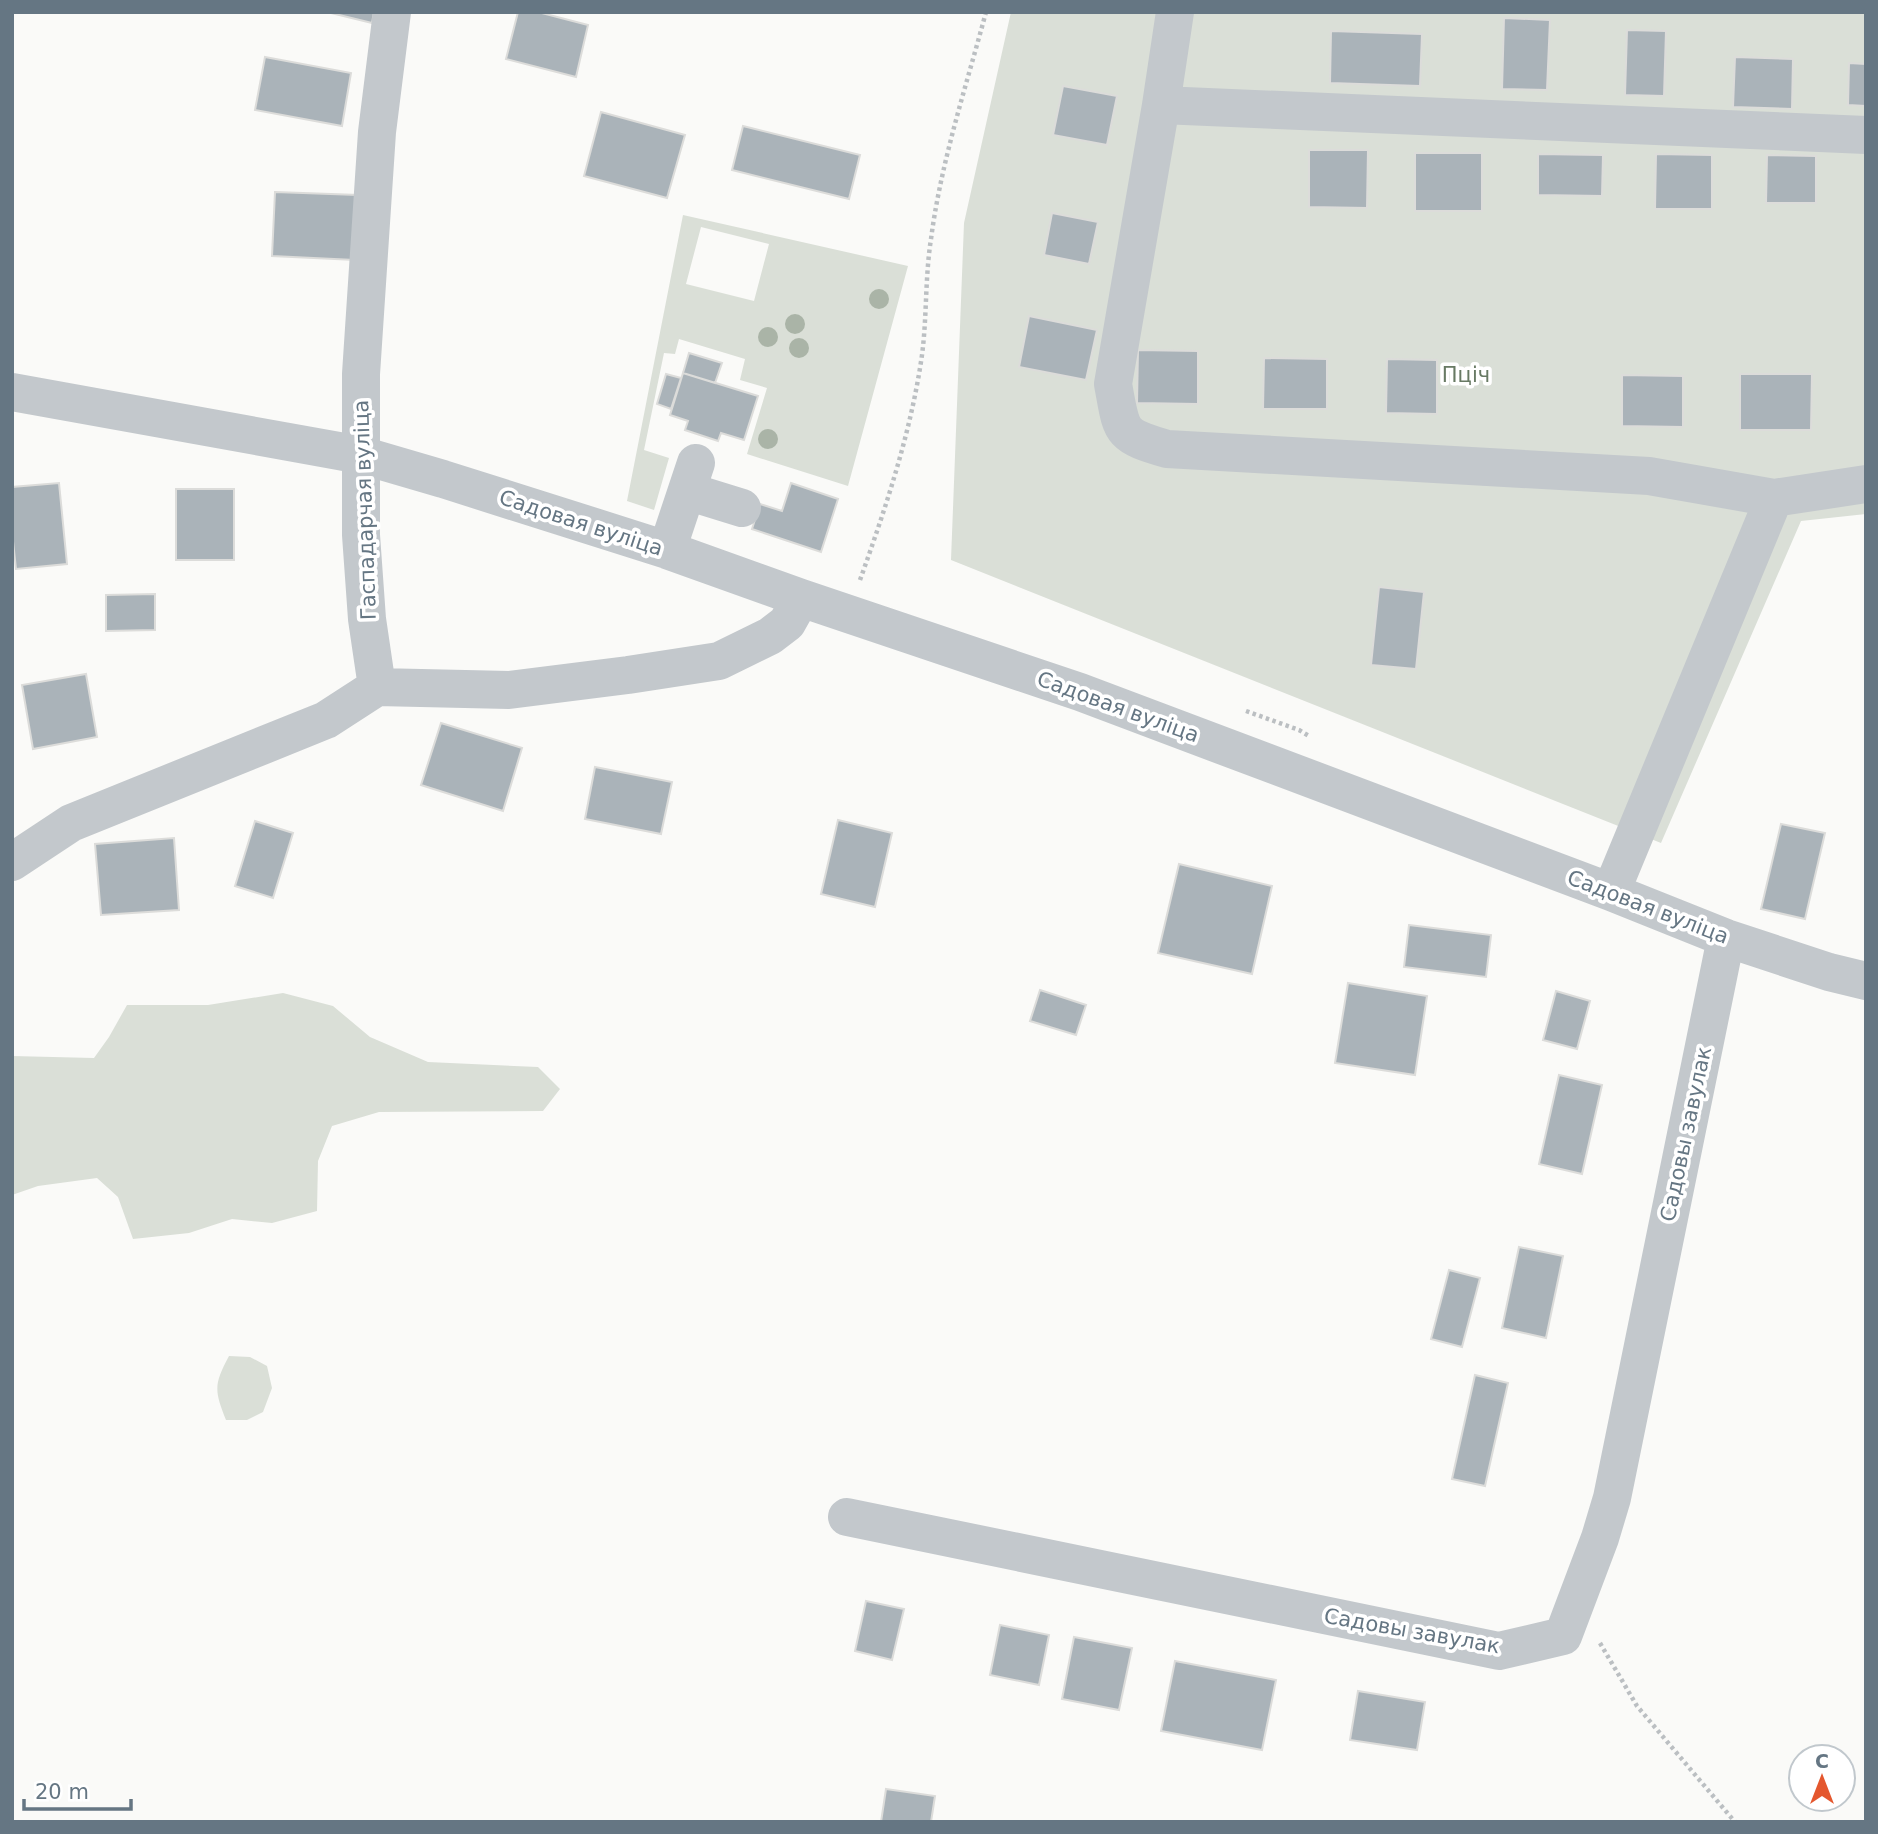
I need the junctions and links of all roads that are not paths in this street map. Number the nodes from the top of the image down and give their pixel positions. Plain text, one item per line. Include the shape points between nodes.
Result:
1 (392, 12) edge
2 (1175, 12) edge
3 (1161, 105) junction
4 (1866, 135) edge
5 (12, 392) edge
6 (361, 455) junction
7 (1866, 484) edge
8 (1774, 498) junction
9 (742, 508) dead end
10 (667, 550) junction
11 (801, 598) junction
12 (377, 687) junction
13 (12, 862) edge
14 (1611, 892) junction
15 (1726, 938) junction
16 (1866, 981) edge
17 (846, 1517) dead end

1 - 6 street, Гаспадарчая вуліца via 375,159 361,374
2 - 3 street
3 - 4 street
3 - 8 street via 1113,384 1121,426 1138,440 1167,449 1649,476
5 - 6 street, Садовая вуліца
6 - 10 street, Садовая вуліца
6 - 12 street, Гаспадарчая вуліца via 361,535
7 - 8 street
8 - 14 street
9 - 10 street via 692,477
10 - 11 street, Садовая вуліца
11 - 12 street via 787,623 719,660 509,690
11 - 14 street, Садовая вуліца via 1080,692
12 - 13 street via 326,720 71,823
14 - 15 street, Садовая вуліца
15 - 16 street, Садовая вуліца
15 - 17 street, Садовы завулак via 1612,1498 1563,1636 1499,1651

